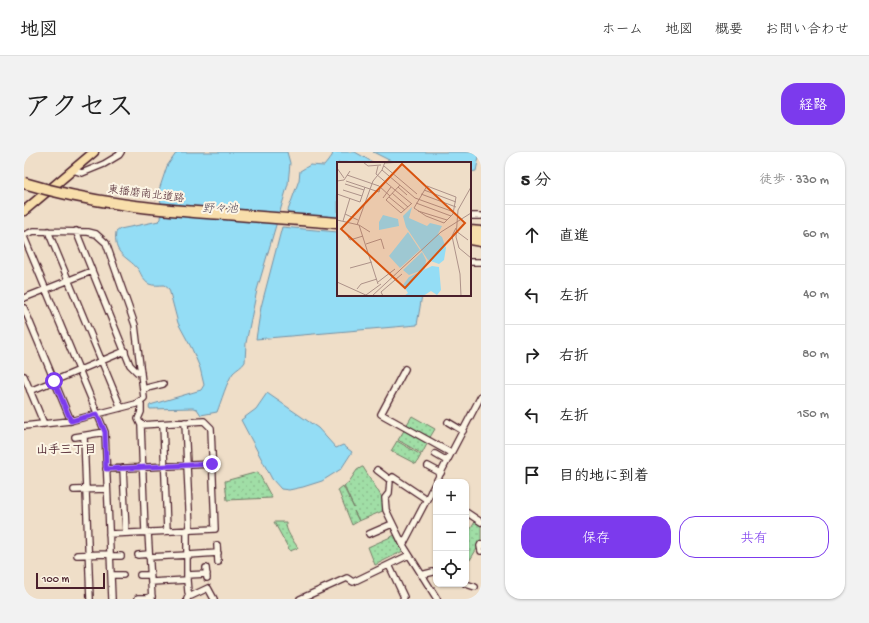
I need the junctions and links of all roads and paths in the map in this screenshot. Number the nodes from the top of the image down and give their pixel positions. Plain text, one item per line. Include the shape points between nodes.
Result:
1 (94, 152) edge
2 (121, 152) edge
3 (85, 156) edge
4 (73, 170) junction
5 (24, 183) edge
6 (24, 188) edge
7 (24, 211) edge
8 (337, 223) edge
9 (337, 227) edge
10 (48, 231) junction
11 (76, 231) junction
12 (24, 236) edge
13 (471, 238) edge
14 (481, 240) edge
15 (92, 271) junction
16 (68, 280) junction
17 (45, 290) junction
18 (24, 298) edge
19 (24, 308) edge
20 (125, 351) junction
21 (102, 360) junction
22 (79, 370) junction
23 (405, 370) dead end
24 (141, 373) junction
25 (24, 376) edge
26 (54, 381) junction
27 (163, 384) dead end
28 (143, 389) junction
29 (30, 391) junction
30 (481, 396) edge
31 (139, 402) junction
32 (121, 408) junction
33 (97, 414) junction
34 (71, 421) junction
35 (186, 422) junction
36 (448, 422) dead end
37 (44, 424) junction
38 (163, 424) junction
39 (141, 425) junction
40 (24, 426) edge
41 (463, 431) junction
42 (105, 432) junction
43 (84, 436) junction
44 (76, 437) dead end
45 (451, 453) junction
46 (435, 454) dead end
47 (447, 461) junction
48 (212, 464) junction
49 (187, 465) junction
50 (164, 466) junction
51 (428, 466) dead end
52 (142, 467) junction
53 (123, 468) junction
54 (106, 469) junction
55 (377, 470) dead end
56 (441, 473) junction
57 (438, 479) edge
58 (390, 480) junction
59 (107, 489) junction
60 (74, 490) dead end
61 (86, 490) junction
62 (433, 492) edge
63 (426, 499) junction
64 (469, 514) edge
65 (481, 522) edge
66 (392, 524) junction
67 (189, 530) junction
68 (167, 531) junction
69 (146, 532) junction
70 (126, 533) junction
71 (109, 534) junction
72 (370, 534) dead end
73 (481, 544) edge
74 (217, 545) dead end
75 (402, 545) junction
76 (481, 551) edge
77 (218, 553) junction
78 (88, 555) junction
79 (110, 555) junction
80 (138, 555) dead end
81 (188, 555) junction
82 (408, 555) junction
83 (76, 556) dead end
84 (122, 556) dead end
85 (149, 556) junction
86 (218, 562) dead end
87 (389, 565) junction
88 (433, 572) edge
89 (207, 573) dead end
90 (111, 575) junction
91 (123, 575) dead end
92 (140, 575) dead end
93 (150, 575) junction
94 (421, 575) junction
95 (187, 578) junction
96 (151, 582) junction
97 (469, 585) edge
98 (475, 587) dead end
99 (188, 597) edge
100 (138, 598) dead end
101 (152, 598) edge
102 (90, 599) edge
103 (112, 599) edge
104 (214, 599) edge
105 (300, 599) edge
106 (403, 599) edge
107 (437, 599) edge

1 - 3 main road
2 - 4 street via 104,164 82,173
3 - 4 main road
4 - 7 main road
5 - 8 highway, 東播磨南北道路, bridge via 77,197 121,204
6 - 9 highway, 東播磨南北道路 via 75,201 135,211
10 - 11 street
10 - 12 street via 34,231
10 - 16 street
11 - 15 street
11 - 24 street via 96,234 106,243 135,325
12 - 17 street
13 - 14 highway
15 - 16 street
15 - 20 street
16 - 17 street
16 - 21 street
17 - 18 street
17 - 22 street
19 - 26 street
20 - 21 street
20 - 24 street via 130,365
21 - 22 street
21 - 32 street
22 - 26 street
22 - 33 street
23 - 45 street via 381,414
24 - 28 street
25 - 29 street
26 - 29 street
26 - 34 street
27 - 28 street
28 - 31 street via 144,398
29 - 37 street
30 - 41 street
31 - 32 street
31 - 39 street via 141,412 138,419
32 - 33 street
33 - 34 street
33 - 42 street
34 - 37 street
35 - 38 street
35 - 48 street via 204,421 211,428
35 - 49 street
36 - 41 street
37 - 40 street
38 - 39 street
38 - 50 street
39 - 52 street
41 - 45 street
42 - 43 street
42 - 54 street
43 - 44 street
43 - 61 street
45 - 47 street
46 - 47 street
47 - 56 street
48 - 49 street
48 - 67 street via 214,529
49 - 50 street
49 - 67 street
50 - 52 street
50 - 68 street
51 - 56 street
52 - 53 street
52 - 69 street
53 - 54 street
53 - 70 street
54 - 59 street
55 - 58 street
56 - 57 street
58 - 63 street via 393,477
58 - 66 street via 385,504
59 - 61 street
59 - 71 street
60 - 61 street
61 - 78 street
62 - 63 street
63 - 75 street
64 - 65 street
66 - 72 street
66 - 75 street
67 - 68 street
67 - 81 street
68 - 69 street
69 - 70 street
69 - 85 street
70 - 71 street
71 - 79 street
73 - 76 street
74 - 77 street
75 - 82 street
77 - 81 street
77 - 86 street
78 - 79 street
78 - 83 street
78 - 102 street
79 - 84 street
79 - 90 street
80 - 85 street
81 - 85 street
81 - 95 street
82 - 87 street
82 - 94 street
85 - 93 street
87 - 105 street via 353,582 347,578
87 - 106 street
88 - 94 street
89 - 95 street
90 - 91 street
90 - 103 street
92 - 93 street
93 - 96 street
94 - 107 street
95 - 96 street
95 - 99 street
96 - 101 street
97 - 98 street
99 - 104 street via 208,588
100 - 101 street

